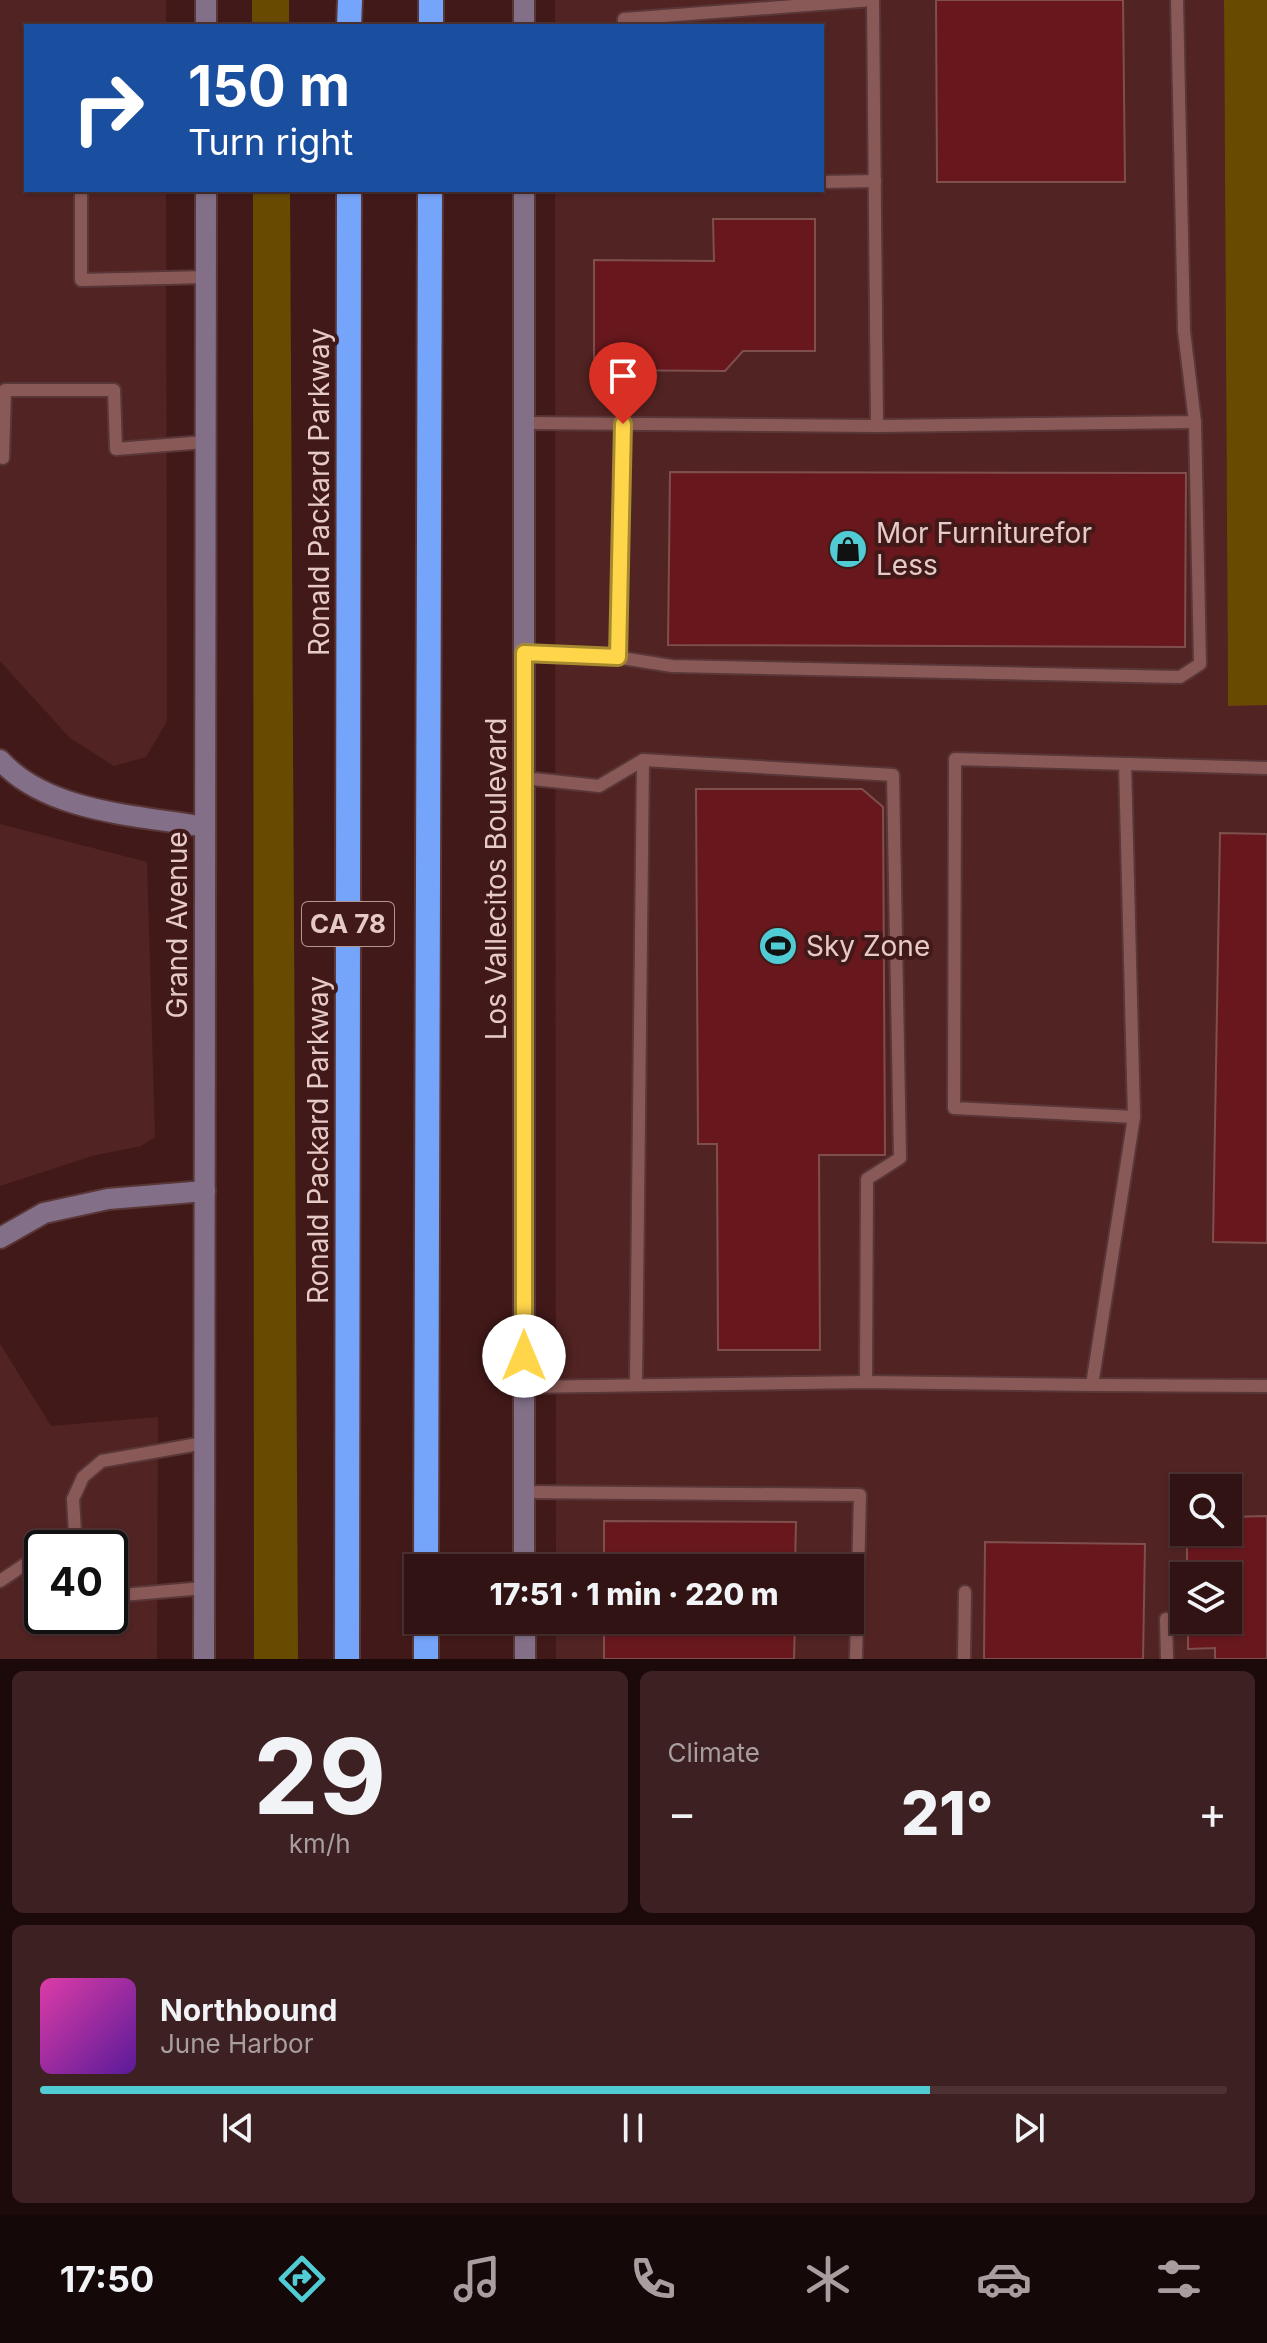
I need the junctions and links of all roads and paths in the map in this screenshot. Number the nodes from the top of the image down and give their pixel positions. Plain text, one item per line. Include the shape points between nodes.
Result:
1 (206, 0) edge
2 (350, 0) edge
3 (431, 0) edge
4 (524, 0) edge
5 (873, 0) edge
6 (1177, 0) edge
7 (206, 24) edge
8 (349, 24) edge
9 (431, 24) edge
10 (524, 24) edge
11 (624, 24) edge
12 (875, 181) junction
13 (824, 182) edge
14 (81, 192) edge
15 (206, 192) edge
16 (349, 192) edge
17 (430, 192) edge
18 (524, 192) edge
19 (206, 277) junction
20 (1195, 422) junction
21 (524, 423) junction
22 (623, 424) junction
23 (877, 426) junction
24 (205, 442) junction
25 (3, 458) dead end
26 (524, 653) junction
27 (618, 657) junction
28 (0, 760) edge
29 (643, 760) junction
30 (1125, 764) junction
31 (1267, 768) edge
32 (524, 778) junction
33 (205, 827) junction
34 (1134, 1117) junction
35 (205, 1191) junction
36 (0, 1238) edge
37 (866, 1382) junction
38 (636, 1385) junction
39 (1092, 1385) junction
40 (1267, 1386) edge
41 (524, 1387) junction
42 (204, 1443) junction
43 (524, 1492) junction
44 (75, 1530) edge
45 (426, 1554) edge
46 (524, 1554) edge
47 (24, 1565) edge
48 (0, 1581) edge
49 (204, 1588) junction
50 (965, 1592) dead end
51 (128, 1594) edge
52 (1166, 1619) dead end
53 (426, 1634) edge
54 (525, 1634) edge
55 (204, 1659) edge
56 (347, 1659) edge
57 (426, 1659) edge
58 (525, 1659) edge
59 (856, 1659) edge
60 (964, 1659) edge
61 (1167, 1659) edge

1 - 7 street
2 - 8 highway
3 - 9 highway
4 - 10 street
5 - 11 lane via 624,19
5 - 12 lane
6 - 20 lane via 1184,331
12 - 13 lane
12 - 23 lane
14 - 19 lane via 81,280
15 - 19 street, Grand Avenue
16 - 56 highway, Ronald Packard Parkway / CA 78
17 - 45 highway, CA 78
18 - 21 street, Los Vallecitos Boulevard
19 - 24 street, Grand Avenue
20 - 23 lane
20 - 27 lane via 1200,664 1180,677 672,666
21 - 22 lane
21 - 26 street, Los Vallecitos Boulevard
22 - 23 lane
22 - 27 lane
24 - 25 lane via 116,449 114,390 5,390
24 - 33 street, Grand Avenue
26 - 27 lane
26 - 32 street, Los Vallecitos Boulevard
28 - 33 street via 15,777 61,801
29 - 32 lane via 599,786
29 - 37 lane via 893,775 900,1158 867,1179
29 - 38 lane
30 - 31 lane
30 - 34 lane
30 - 34 lane via 955,759 954,1108
32 - 41 street, Los Vallecitos Boulevard
33 - 35 street, Grand Avenue
34 - 39 lane
35 - 36 street via 108,1199 44,1213
35 - 42 street, Grand Avenue
37 - 38 lane
37 - 39 lane
38 - 41 lane
39 - 40 lane
41 - 43 street, Los Vallecitos Boulevard
42 - 44 lane via 102,1461 83,1477 73,1499
42 - 49 street, Grand Avenue
43 - 46 street, Los Vallecitos Boulevard
43 - 59 lane via 860,1495
47 - 48 lane
49 - 51 lane
49 - 55 street, Grand Avenue
50 - 60 lane
52 - 61 lane
53 - 57 highway
54 - 58 street

